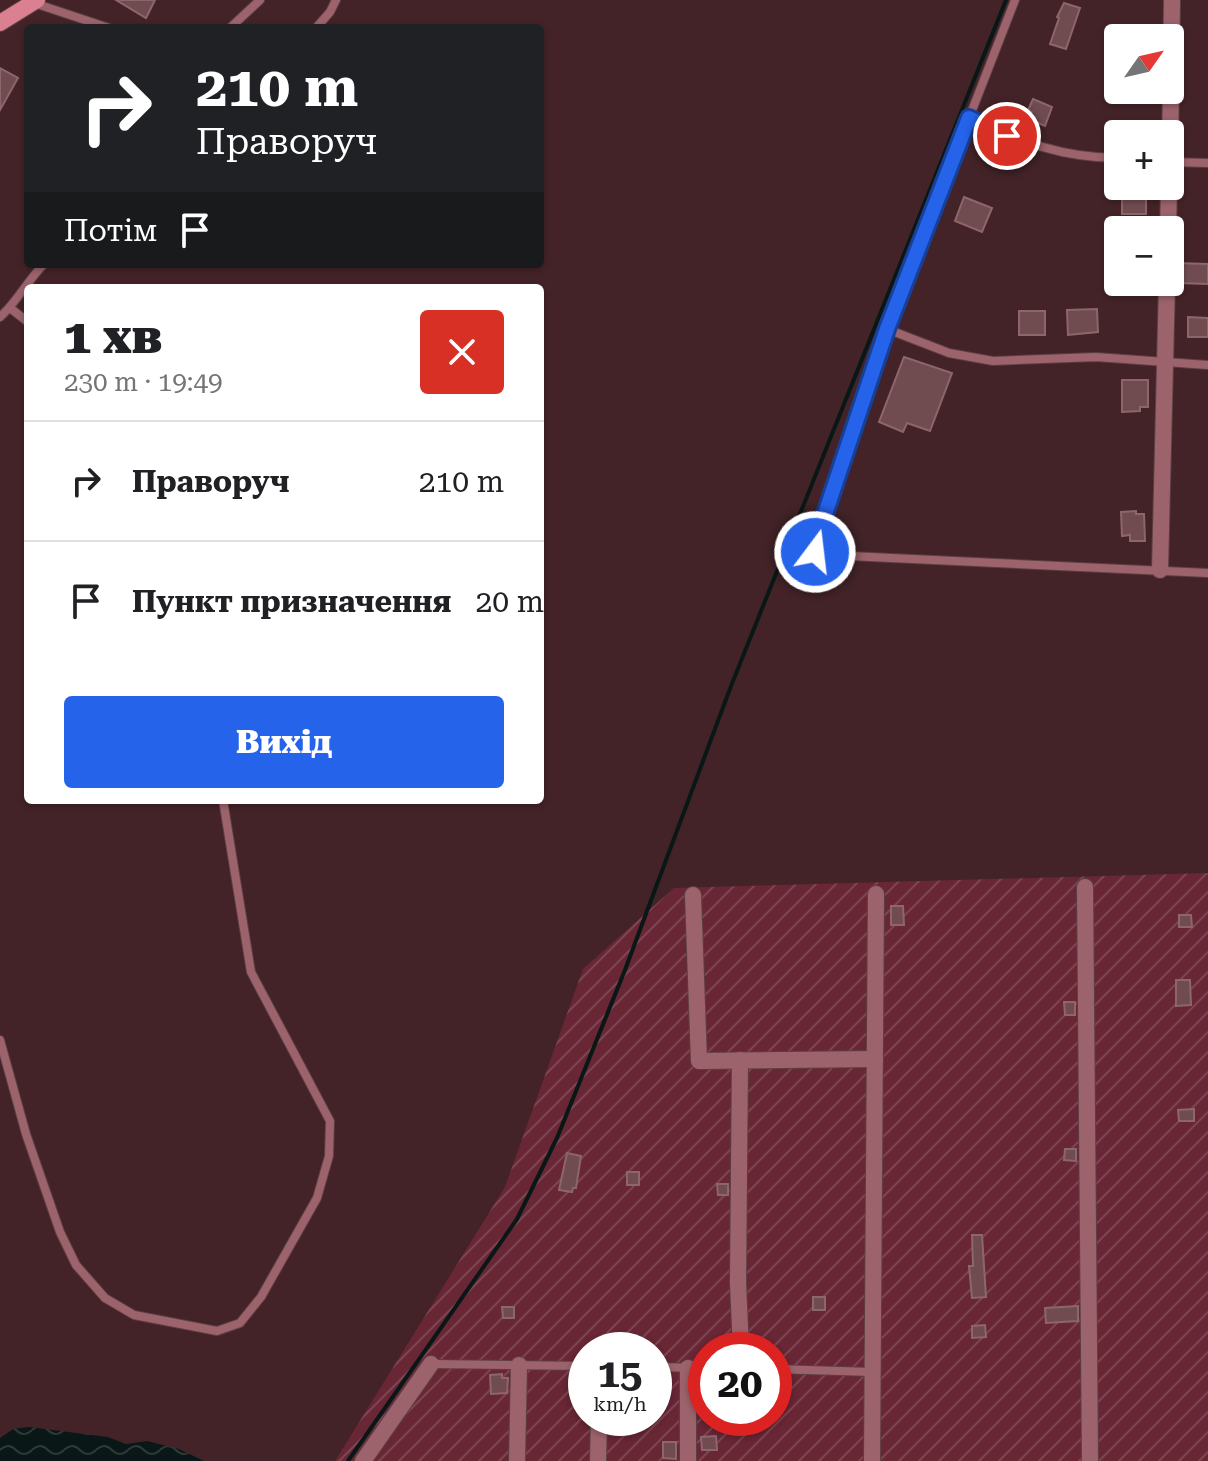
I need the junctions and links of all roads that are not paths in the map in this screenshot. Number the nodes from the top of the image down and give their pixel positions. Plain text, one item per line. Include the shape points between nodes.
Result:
1 (260, 0) edge
2 (336, 0) edge
3 (1015, 0) edge
4 (1172, 0) edge
5 (35, 1) edge
6 (0, 23) edge
7 (98, 24) edge
8 (234, 24) edge
9 (320, 24) edge
10 (969, 118) junction
11 (1170, 120) edge
12 (1104, 157) edge
13 (1184, 162) edge
14 (1208, 163) edge
15 (40, 268) edge
16 (26, 284) edge
17 (24, 287) edge
18 (1167, 296) edge
19 (10, 308) junction
20 (0, 317) edge
21 (24, 319) edge
22 (887, 329) junction
23 (1165, 363) junction
24 (1208, 365) edge
25 (1160, 570) junction
26 (1208, 573) edge
27 (224, 804) edge
28 (1085, 887) dead end
29 (876, 894) dead end
30 (693, 895) dead end
31 (0, 1040) edge
32 (875, 1059) junction
33 (740, 1060) junction
34 (740, 1332) edge
35 (431, 1364) joint
36 (519, 1365) junction
37 (568, 1366) edge
38 (672, 1368) edge
39 (688, 1368) edge
40 (792, 1370) edge
41 (873, 1372) junction
42 (599, 1436) edge
43 (688, 1436) edge
44 (363, 1461) edge
45 (517, 1461) edge
46 (598, 1461) edge
47 (688, 1461) edge
48 (872, 1461) edge
49 (1090, 1461) edge

1 - 8 lane
2 - 9 lane
3 - 10 lane
4 - 11 street
5 - 6 street
5 - 7 lane
10 - 12 lane via 1053,151
10 - 22 lane
13 - 14 lane
15 - 16 lane
17 - 19 lane
18 - 23 street
19 - 20 lane
19 - 21 lane
22 - 23 lane via 949,353 993,361 1096,357
22 - 25 lane via 816,553
23 - 24 lane
23 - 25 street
25 - 26 lane
27 - 31 lane via 251,972 330,1121 329,1156 317,1198 261,1297 240,1323 217,1331 134,1315 105,1298 76,1265 26,1134
28 - 49 street
29 - 32 street
30 - 33 street via 699,1061
32 - 33 street
32 - 41 street
33 - 34 street
35 - 36 lane
35 - 44 street
36 - 37 lane
36 - 45 street
38 - 39 lane
40 - 41 lane
41 - 48 street
42 - 46 street
43 - 47 street

